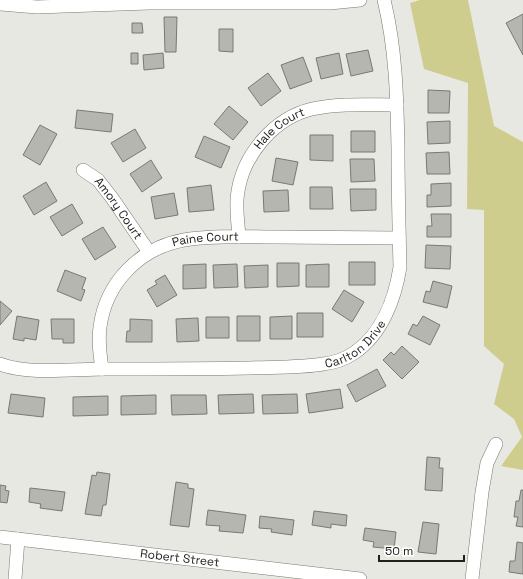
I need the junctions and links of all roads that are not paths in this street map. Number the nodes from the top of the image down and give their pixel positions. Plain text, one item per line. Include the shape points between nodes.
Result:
1 (360, 0) edge
2 (384, 0) edge
3 (253, 1) edge
4 (58, 3) edge
5 (0, 4) edge
6 (397, 105) junction
7 (83, 170) dead end
8 (239, 237) junction
9 (399, 238) junction
10 (149, 252) junction
11 (0, 364) edge
12 (102, 369) junction
13 (496, 444) dead end
14 (0, 537) edge
15 (18, 539) junction
16 (15, 579) edge
17 (360, 579) edge
18 (472, 579) edge

1 - 3 street via 330,3
2 - 6 street, Carlton Drive via 394,56
3 - 4 street
4 - 5 street via 37,7
6 - 8 street, Hale Court via 343,105 311,109 284,121 272,130 250,157 242,174 236,205
6 - 9 street, Carlton Drive
7 - 10 street, Amory Court via 98,180
8 - 9 street, Paine Court
8 - 10 street, Paine Court via 185,240
9 - 12 street, Carlton Drive via 400,267 387,312 365,344 339,360 294,367
10 - 12 street, Paine Court via 136,261 115,284 102,312 99,328
11 - 12 street, Carlton Drive via 17,369
13 - 18 street via 487,463
14 - 15 street, Robert Street
15 - 16 street
15 - 17 street, Robert Street

